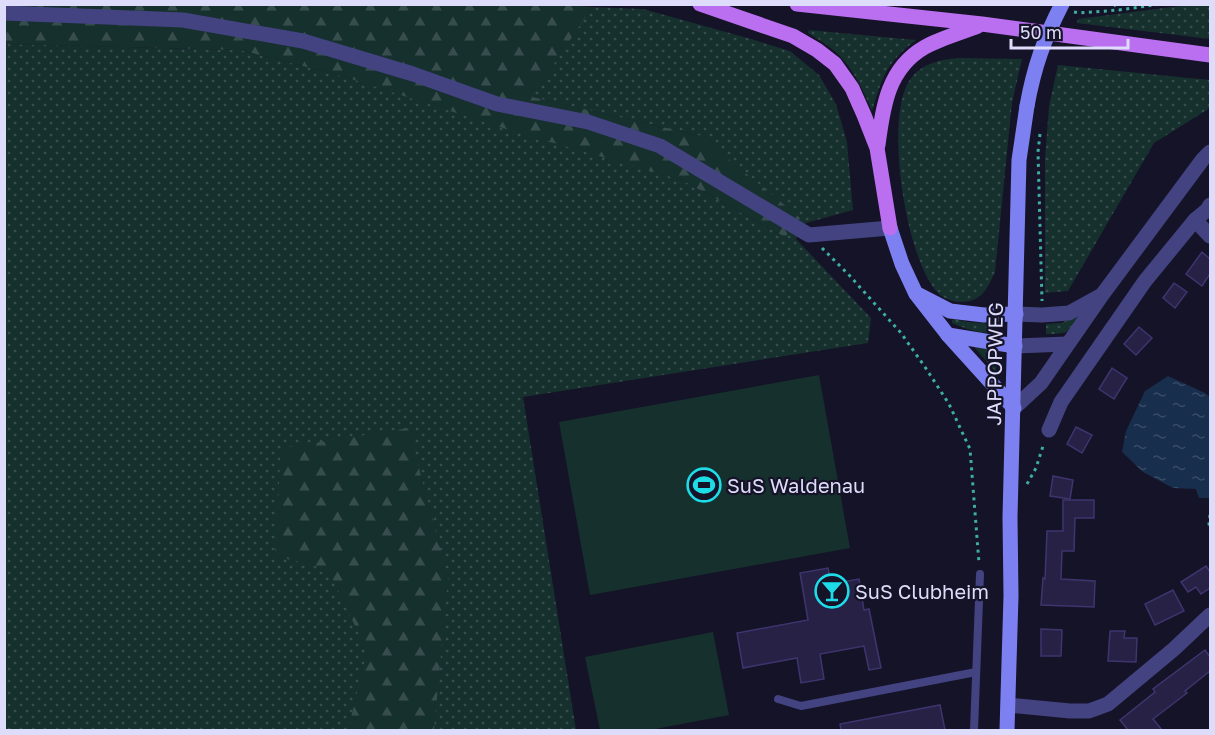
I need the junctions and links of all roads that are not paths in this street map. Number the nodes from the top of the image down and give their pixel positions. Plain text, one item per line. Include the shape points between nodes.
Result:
1 (700, 4) edge
2 (797, 4) edge
3 (1065, 8) edge
4 (4, 13) edge
5 (982, 24) junction
6 (1210, 55) edge
7 (877, 148) junction
8 (1207, 155) edge
9 (1210, 173) edge
10 (1210, 205) edge
11 (1195, 220) junction
12 (890, 228) junction
13 (1210, 236) edge
14 (916, 294) junction
15 (1102, 295) junction
16 (1016, 314) junction
17 (948, 335) junction
18 (1067, 344) junction
19 (1015, 346) junction
20 (1014, 408) junction
21 (1048, 430) road end
22 (980, 574) road end
23 (1210, 615) edge
24 (976, 672) junction
25 (778, 699) dead end
26 (1008, 705) junction
27 (974, 730) edge
28 (1007, 730) edge

1 - 7 main road via 793,36 835,64 852,88
2 - 5 main road
3 - 16 street, JAPPOPWEG, bridge via 1041,50 1027,106 1019,160
4 - 12 street via 183,20 303,41 497,104 588,122 660,146 809,235
5 - 6 main road
5 - 7 main road via 925,46 902,65 889,87
7 - 12 main road
8 - 9 street
8 - 15 street
10 - 11 street
11 - 13 street
11 - 21 street via 1094,353 1061,402
12 - 14 street
14 - 16 street via 950,311
14 - 17 street
15 - 16 street via 1068,313
15 - 18 street
16 - 19 street, JAPPOPWEG
17 - 19 street
17 - 20 street
18 - 19 street
18 - 20 street via 1041,383
19 - 20 street, JAPPOPWEG
20 - 26 street, JAPPOPWEG
22 - 24 lane
23 - 26 street via 1108,704 1089,711
24 - 25 lane via 801,706
24 - 27 lane
26 - 28 street, JAPPOPWEG

